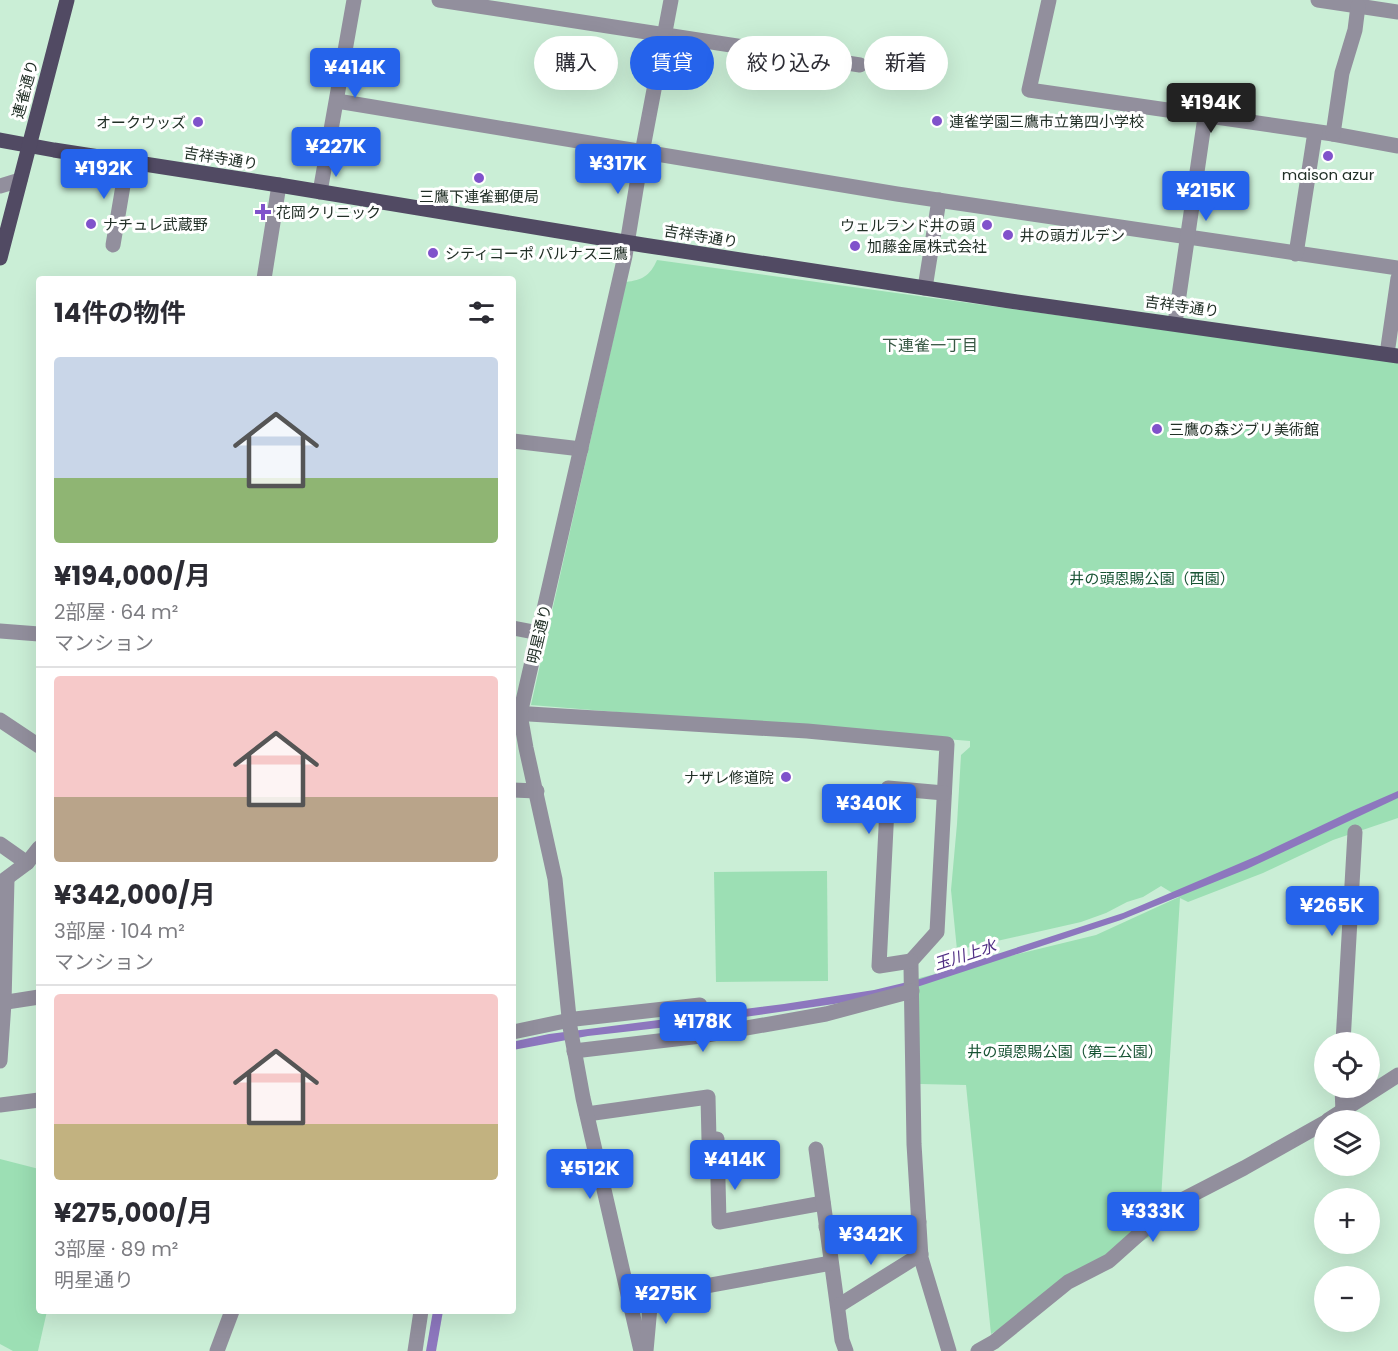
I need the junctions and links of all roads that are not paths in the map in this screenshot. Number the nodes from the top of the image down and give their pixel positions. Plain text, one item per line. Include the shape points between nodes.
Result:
1 (67, 0) edge
2 (354, 0) edge
3 (439, 0) edge
4 (671, 0) edge
5 (1049, 0) edge
6 (1318, 0) edge
7 (1354, 4) edge
8 (1398, 12) edge
9 (664, 35) junction
10 (860, 65) dead end
11 (337, 101) junction
12 (1205, 117) junction
13 (1315, 132) junction
14 (1333, 134) junction
15 (0, 140) edge
16 (29, 145) junction
17 (1398, 146) edge
18 (642, 153) junction
19 (127, 162) junction
20 (20, 180) junction
21 (279, 185) junction
22 (0, 186) edge
23 (320, 192) junction
24 (939, 200) junction
25 (1187, 237) junction
26 (627, 243) junction
27 (113, 245) dead end
28 (1296, 254) junction
29 (0, 258) edge
30 (1398, 268) edge
31 (264, 276) edge
32 (1398, 278) edge
33 (925, 288) junction
34 (1175, 323) junction
35 (1392, 355) edge
36 (516, 441) edge
37 (581, 449) junction
38 (516, 629) edge
39 (0, 632) edge
40 (539, 633) junction
41 (36, 634) edge
42 (517, 713) edge
43 (0, 720) edge
44 (36, 744) edge
45 (516, 790) edge
46 (537, 791) junction
47 (944, 793) junction
48 (1355, 832) dead end
49 (0, 844) edge
50 (36, 852) edge
51 (27, 863) junction
52 (4, 881) edge
53 (3, 950) edge
54 (911, 964) junction
55 (912, 988) junction
56 (36, 997) edge
57 (2, 1003) edge
58 (700, 1005) dead end
59 (516, 1032) edge
60 (1344, 1032) edge
61 (571, 1036) junction
62 (0, 1061) edge
63 (1398, 1075) edge
64 (36, 1100) edge
65 (0, 1105) edge
66 (1346, 1110) edge
67 (587, 1114) junction
68 (1314, 1129) edge
69 (816, 1149) dead end
70 (823, 1203) junction
71 (919, 1222) junction
72 (826, 1227) junction
73 (921, 1254) junction
74 (831, 1263) junction
75 (838, 1306) junction
76 (230, 1314) edge
77 (421, 1314) edge
78 (996, 1347) edge
79 (217, 1351) edge
80 (415, 1351) edge
81 (644, 1351) edge
82 (846, 1351) edge
83 (949, 1351) edge
84 (978, 1351) edge

1 - 16 main road, 連雀通り
2 - 11 street
3 - 9 street
4 - 9 street, 明星通り
5 - 12 street via 1029,90
6 - 7 street
7 - 8 street
7 - 14 street via 1355,30 1342,73
9 - 10 street
9 - 18 street, 明星通り
11 - 18 street
11 - 23 street
12 - 13 street
12 - 25 street
13 - 14 street
13 - 28 street
14 - 17 street
15 - 16 main road, 吉祥寺通り
16 - 19 main road, 吉祥寺通り
16 - 20 main road, 連雀通り
18 - 24 street
18 - 26 street, 明星通り
19 - 21 main road, 吉祥寺通り
19 - 27 street
20 - 22 street
20 - 29 main road, 連雀通り
21 - 23 main road, 吉祥寺通り
21 - 31 street
23 - 26 main road, 吉祥寺通り
24 - 25 street
24 - 33 street
25 - 28 street
25 - 34 street
26 - 33 main road, 吉祥寺通り
26 - 37 street, 明星通り
28 - 30 street
32 - 35 street
33 - 34 main road, 吉祥寺通り
34 - 35 main road, 吉祥寺通り
36 - 37 street
37 - 40 street, 明星通り
38 - 40 street
39 - 41 street
40 - 42 street, 明星通り
42 - 46 street, 明星通り
42 - 47 street via 807,730 946,744
43 - 44 street
45 - 46 street
46 - 61 street, 明星通り via 555,879
47 - 54 street via 937,932
47 - 54 street via 888,788 879,966
48 - 60 street
49 - 51 street
50 - 51 street
51 - 52 street
52 - 53 street
53 - 57 street
54 - 55 street
55 - 61 street via 826,1014 713,1034
55 - 71 street
56 - 57 street
57 - 62 street
58 - 61 street
59 - 61 street
61 - 67 street, 明星通り
63 - 66 street
64 - 65 street
67 - 70 street via 708,1097 709,1140 717,1139 719,1222
67 - 81 street, 明星通り
68 - 78 street via 1182,1200 1109,1261 1068,1282
69 - 70 street
70 - 72 street
71 - 72 street
71 - 73 street
72 - 74 street
73 - 75 street
73 - 83 street
74 - 75 street
74 - 81 street via 651,1296
75 - 82 street
76 - 79 street
77 - 80 street
78 - 84 street

